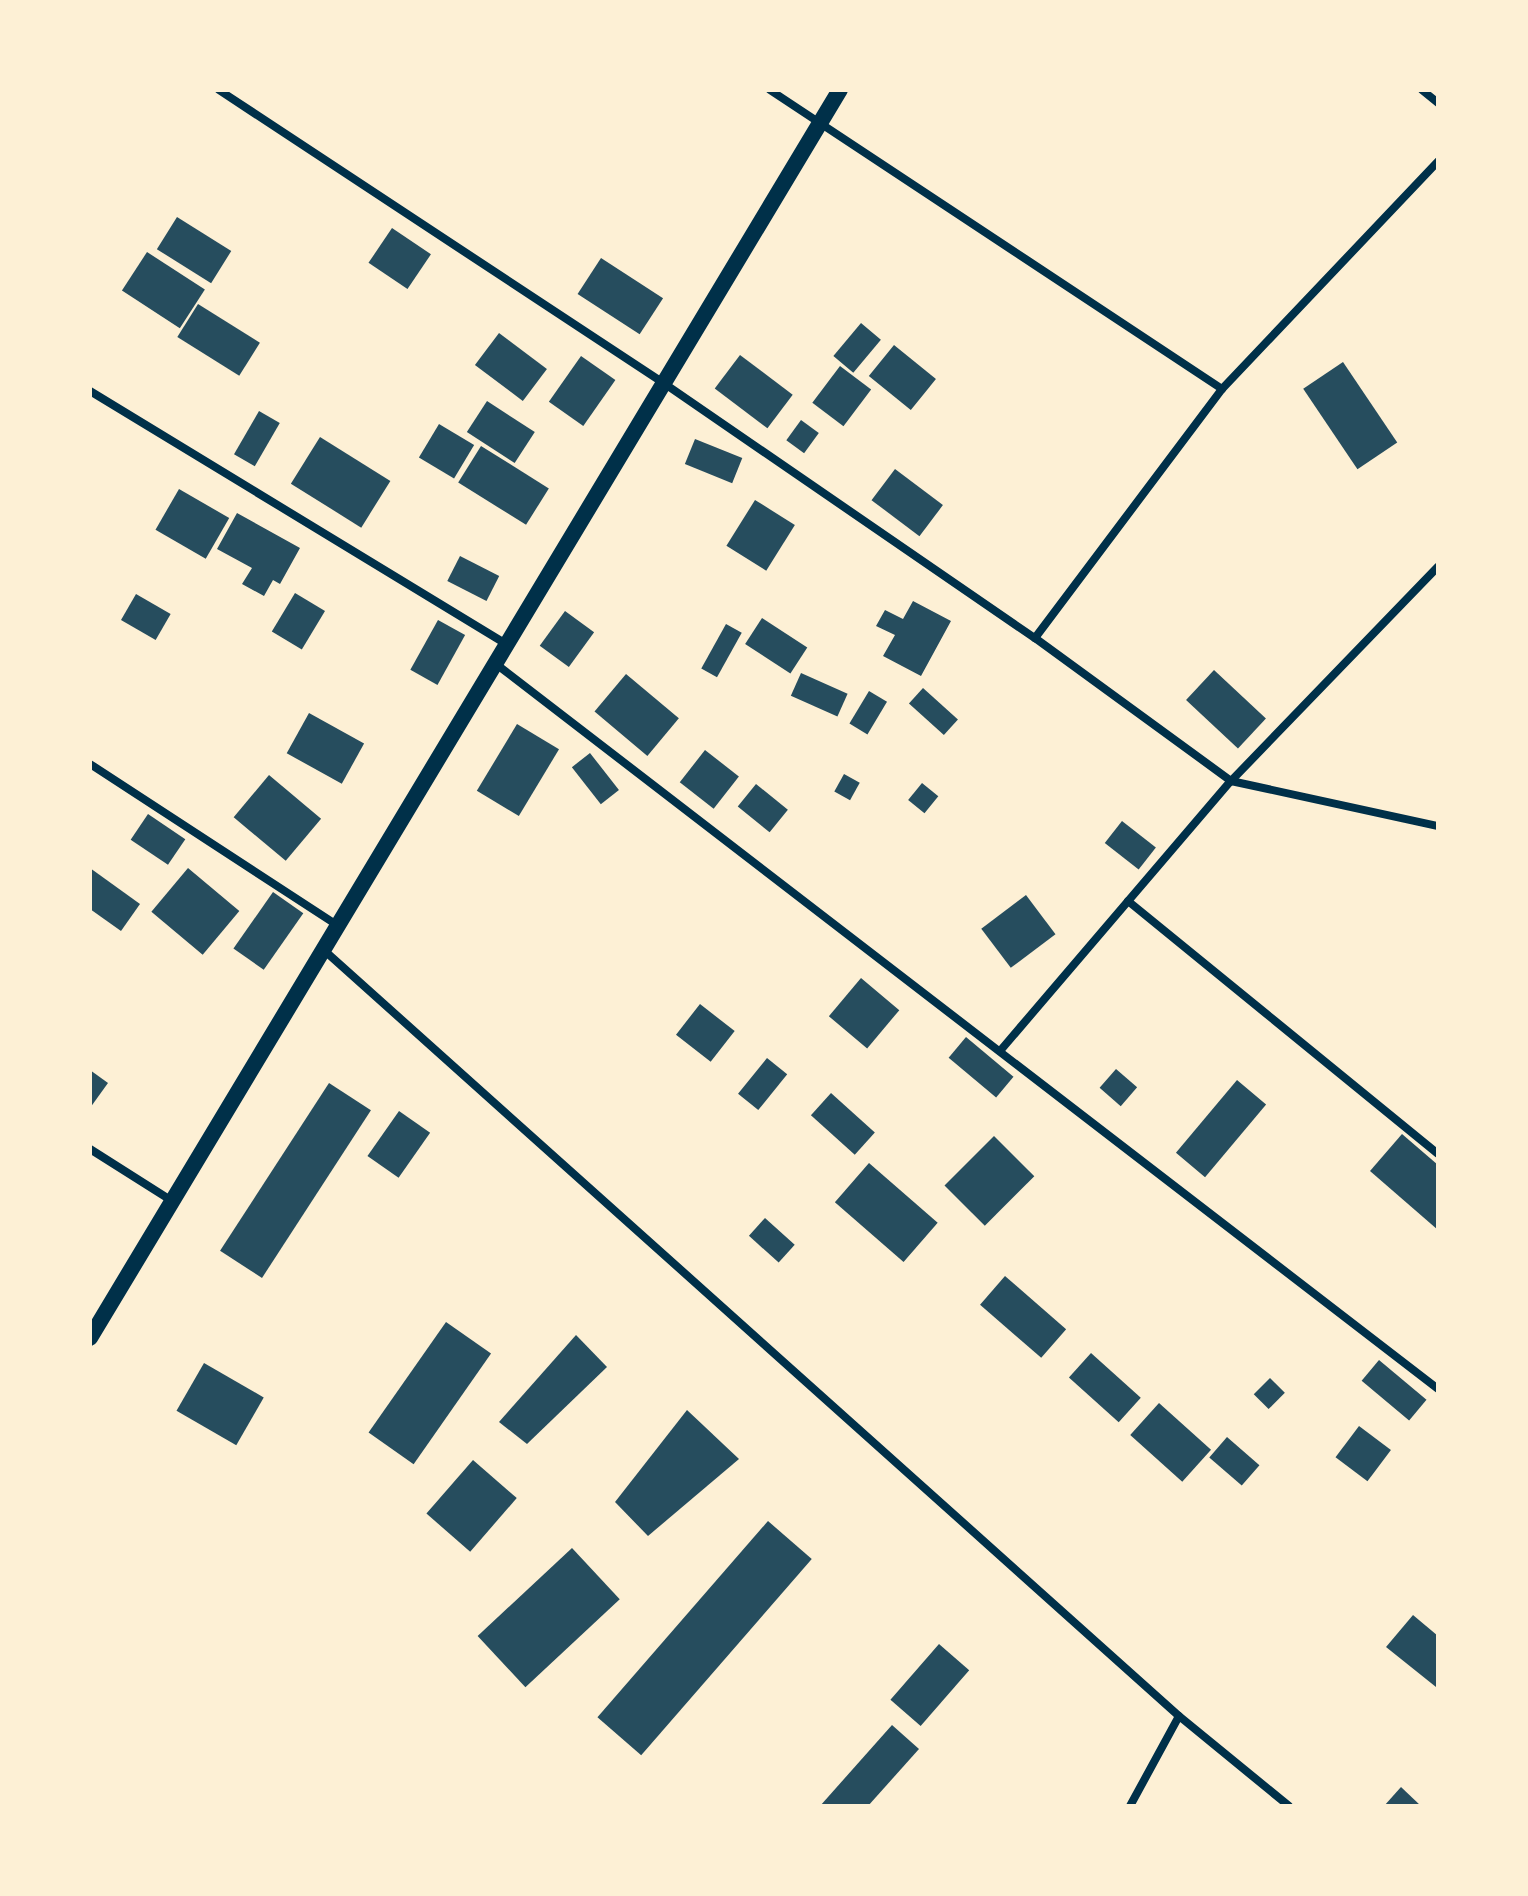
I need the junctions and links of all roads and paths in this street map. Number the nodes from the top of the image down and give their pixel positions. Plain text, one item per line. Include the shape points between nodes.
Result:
1 (219, 90) edge
2 (770, 90) edge
3 (840, 90) edge
4 (1422, 90) edge
5 (1438, 103) edge
6 (820, 122) junction
7 (1438, 161) edge
8 (665, 384) junction
9 (1222, 389) junction
10 (90, 391) edge
11 (1438, 567) edge
12 (1035, 638) junction
13 (506, 644) junction
14 (496, 664) junction
15 (90, 764) edge
16 (1231, 781) junction
17 (1438, 826) edge
18 (1128, 901) junction
19 (341, 927) junction
20 (326, 952) junction
21 (1000, 1051) junction
22 (90, 1149) edge
23 (1438, 1154) edge
24 (173, 1202) junction
25 (90, 1338) edge
26 (1438, 1389) edge
27 (1179, 1716) junction
28 (1130, 1806) edge
29 (1289, 1806) edge

1 - 8 street
2 - 6 street
3 - 6 main road
4 - 5 street
6 - 8 main road
6 - 9 street
7 - 9 street
8 - 12 street
8 - 13 main road
9 - 12 street
10 - 13 street
11 - 16 street
12 - 16 street
13 - 14 main road
14 - 19 main road
14 - 21 street
15 - 19 street
16 - 17 street
16 - 18 street
18 - 21 street
18 - 23 street
19 - 20 main road
20 - 24 main road
20 - 27 street
21 - 26 street
22 - 24 street
24 - 25 main road
27 - 28 street
27 - 29 street

